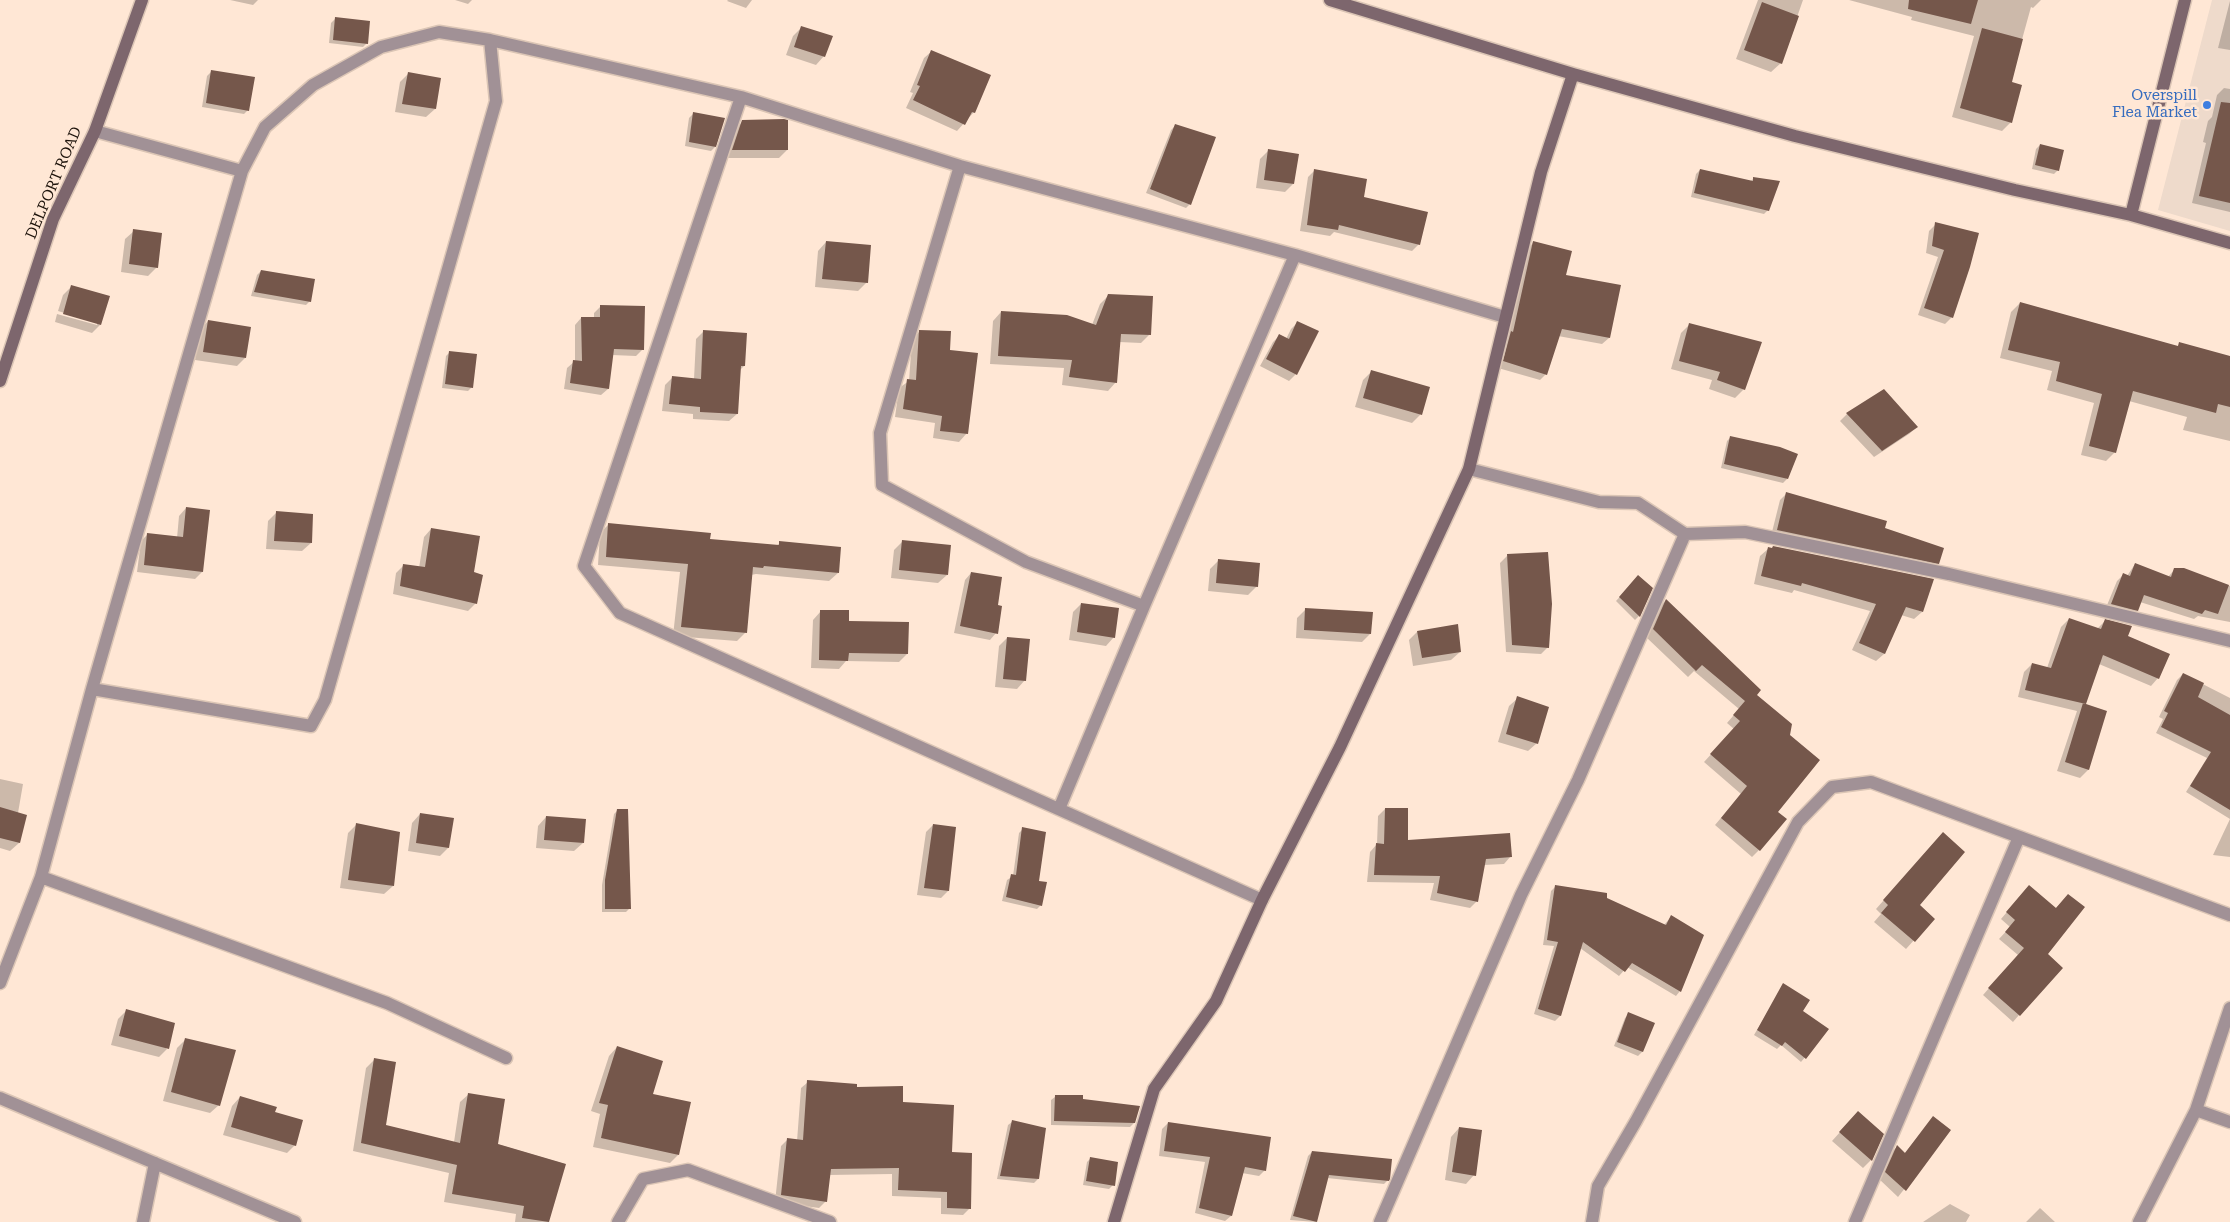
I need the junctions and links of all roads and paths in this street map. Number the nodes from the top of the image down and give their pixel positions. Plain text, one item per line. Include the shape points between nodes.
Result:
1 (142, 0) edge
2 (1330, 0) edge
3 (2185, 0) edge
4 (490, 40) junction
5 (1572, 74) junction
6 (741, 98) junction
7 (94, 131) junction
8 (960, 166) junction
9 (242, 171) junction
10 (2131, 215) junction
11 (2230, 242) edge
12 (1295, 255) junction
13 (1505, 317) junction
14 (0, 380) edge
15 (1469, 469) junction
16 (1685, 534) junction
17 (1144, 606) junction
18 (2230, 641) edge
19 (92, 689) junction
20 (1059, 809) junction
21 (2020, 837) junction
22 (41, 877) junction
23 (1262, 900) junction
24 (2230, 915) edge
25 (0, 983) edge
26 (2230, 1008) edge
27 (506, 1058) dead end
28 (0, 1098) edge
29 (2196, 1110) junction
30 (2230, 1122) edge
31 (155, 1163) junction
32 (143, 1222) edge
33 (295, 1222) edge
34 (618, 1222) edge
35 (830, 1222) edge
36 (1114, 1222) edge
37 (1380, 1222) edge
38 (1592, 1222) edge
39 (1855, 1222) edge
40 (2139, 1222) edge

1 - 7 street, DELPORT ROAD
2 - 5 street
3 - 10 street
4 - 6 street
4 - 9 street via 439,32 380,47 313,85 265,127
4 - 19 street via 496,101 325,700 312,726
5 - 10 street via 1795,136
5 - 13 street via 1541,172
6 - 8 street
6 - 20 street via 584,566 620,613
7 - 9 street
7 - 14 street, DELPORT ROAD via 53,219
8 - 12 street
8 - 17 street via 880,433 882,485 1026,562
9 - 19 street
10 - 11 street
12 - 13 street
12 - 17 street
13 - 15 street
15 - 16 street via 1599,502 1638,503
15 - 23 street via 1340,747
16 - 18 street via 1745,532 1948,574
16 - 37 street via 1578,780 1521,895
17 - 20 street
19 - 22 street
20 - 23 street
21 - 24 street
21 - 38 street via 1871,782 1832,786 1798,822 1598,1186
21 - 39 street
22 - 25 street
22 - 27 street via 387,1003
23 - 36 street via 1216,1001 1154,1090
26 - 29 street
28 - 31 street
29 - 30 street
29 - 40 street
31 - 32 street
31 - 33 street
34 - 35 street via 643,1179 688,1170

